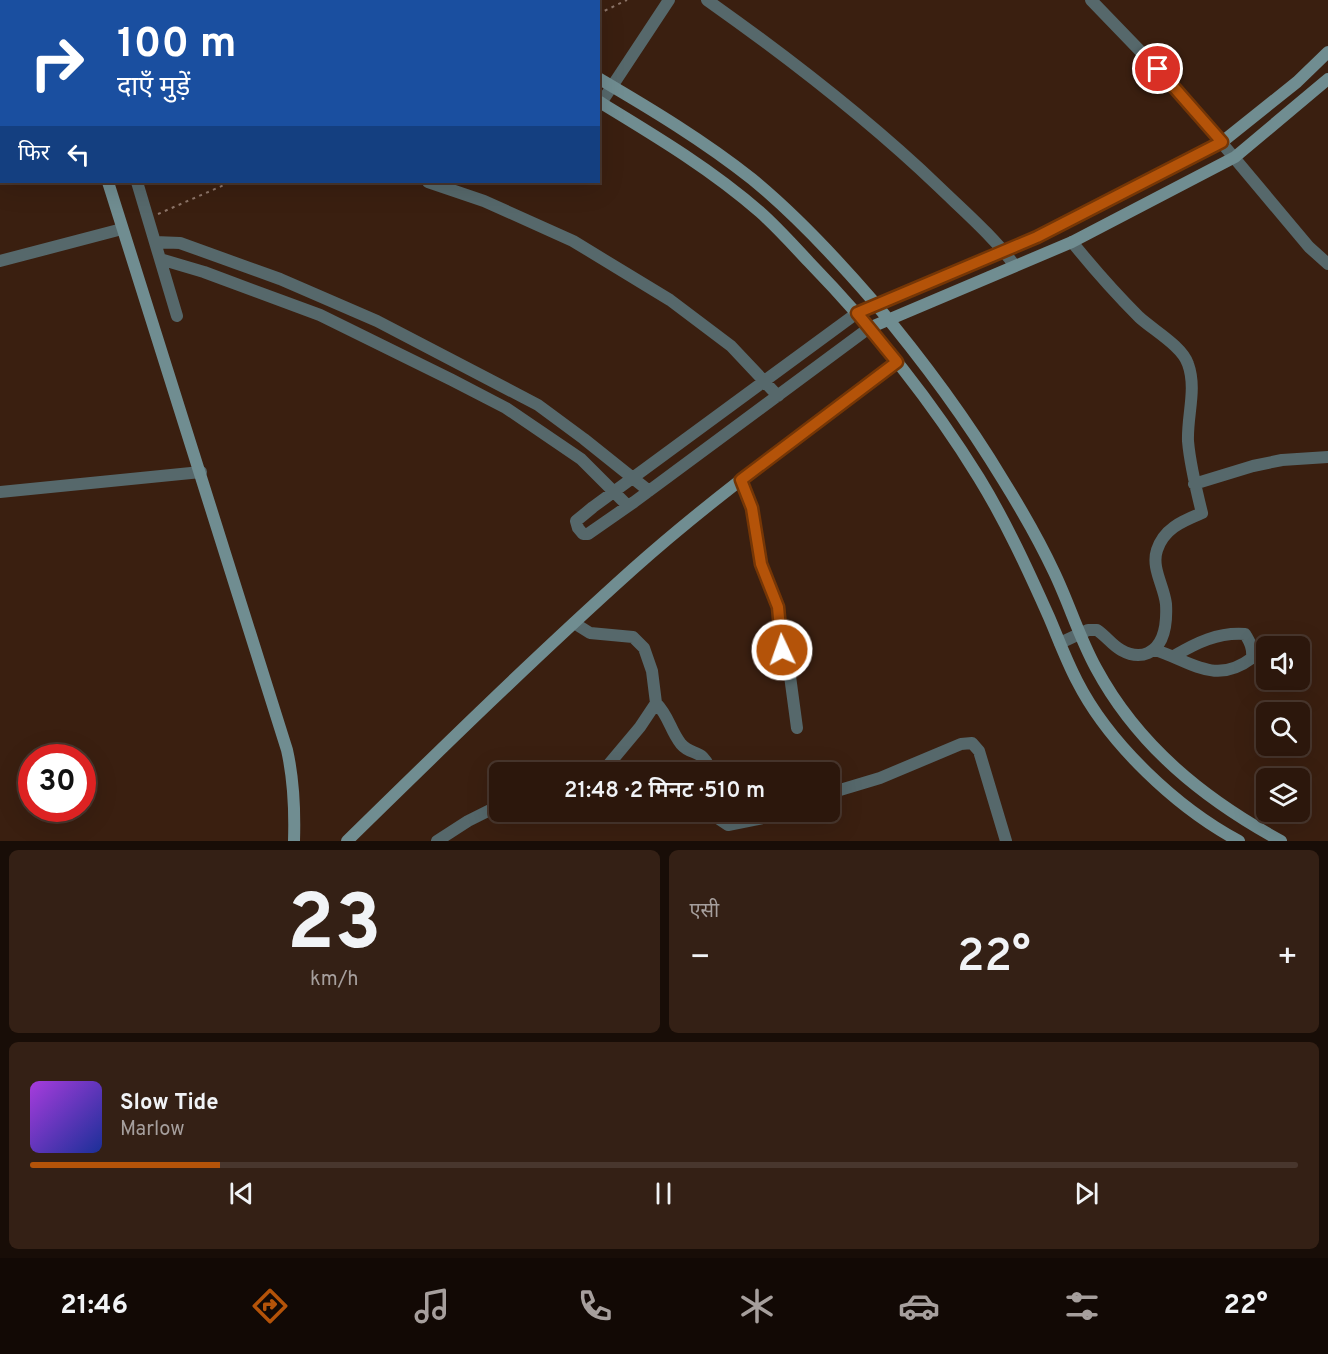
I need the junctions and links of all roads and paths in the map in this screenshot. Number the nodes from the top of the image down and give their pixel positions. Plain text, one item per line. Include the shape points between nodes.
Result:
1 (627, 0) edge
2 (669, 0) edge
3 (707, 0) edge
4 (1091, 0) edge
5 (600, 13) edge
6 (1328, 52) edge
7 (600, 79) edge
8 (1328, 79) edge
9 (612, 86) junction
10 (600, 102) edge
11 (1222, 142) junction
12 (1235, 157) junction
13 (108, 183) edge
14 (137, 183) edge
15 (229, 183) edge
16 (431, 183) edge
17 (148, 218) junction
18 (122, 229) junction
19 (155, 242) junction
20 (1072, 242) junction
21 (1004, 251) junction
22 (160, 259) junction
23 (0, 261) edge
24 (1328, 264) edge
25 (1015, 266) junction
26 (875, 304) junction
27 (857, 313) junction
28 (177, 316) dead end
29 (889, 320) junction
30 (869, 328) junction
31 (897, 362) junction
32 (764, 382) junction
33 (778, 396) junction
34 (1328, 457) edge
35 (201, 472) junction
36 (632, 478) junction
37 (741, 480) junction
38 (1194, 484) junction
39 (649, 491) junction
40 (0, 492) edge
41 (613, 492) junction
42 (628, 506) junction
43 (574, 623) junction
44 (1080, 633) junction
45 (1060, 643) junction
46 (1155, 650) junction
47 (1174, 656) junction
48 (656, 703) junction
49 (797, 728) dead end
50 (611, 762) edge
51 (705, 762) edge
52 (840, 790) edge
53 (489, 811) edge
54 (724, 822) edge
55 (743, 822) edge
56 (294, 841) edge
57 (347, 841) edge
58 (438, 841) edge
59 (1006, 841) edge
60 (1238, 841) edge
61 (1281, 841) edge

1 - 5 path
2 - 9 street
3 - 21 street via 868,122
4 - 11 street
6 - 11 street
7 - 9 street
8 - 12 street
9 - 10 street
9 - 26 street via 751,178 828,249
10 - 27 street via 694,162 759,210
11 - 12 street
11 - 21 street
12 - 20 street
12 - 24 street via 1309,247
13 - 18 street
14 - 17 street
15 - 17 path
16 - 32 street via 484,201 573,242 670,300 730,346
17 - 19 street
18 - 23 street
18 - 35 street
19 - 22 street
19 - 36 street via 180,243 280,279 377,321 538,405
20 - 25 street
20 - 38 street via 1140,317 1187,361 1192,388 1188,440
21 - 25 street
21 - 26 street
22 - 28 street
22 - 41 street via 320,315 452,380 506,408 581,459
25 - 29 street
26 - 27 street
26 - 29 street
27 - 30 street
27 - 32 street
29 - 30 street
29 - 44 street via 933,375 1004,480 1054,573
30 - 31 street
30 - 33 street
31 - 37 street
31 - 45 street via 978,478 1026,567
32 - 33 street
32 - 36 street
33 - 39 street
34 - 38 street via 1282,460
35 - 40 street
35 - 56 street via 287,750 296,804
36 - 39 street
36 - 41 street
37 - 43 street
37 - 49 street via 752,508 761,564 778,607
38 - 46 street via 1202,513 1179,522 1167,532 1157,550 1156,564 1166,604 1163,633
39 - 42 street
41 - 42 street
41 - 42 street via 576,521 583,534
43 - 48 street via 590,633 627,636 639,642 652,672
43 - 57 street
44 - 45 street
44 - 46 street via 1096,630 1132,655
44 - 61 street via 1111,693 1162,757 1226,809
45 - 60 street via 1078,683 1119,742 1184,806
46 - 47 street
47 - 47 street via 1211,671 1232,669 1252,658 1253,652 1245,634 1232,633 1209,638
48 - 50 street
48 - 51 street via 667,715 683,747 700,754
52 - 59 street via 972,743 979,751
53 - 58 street
54 - 55 street

